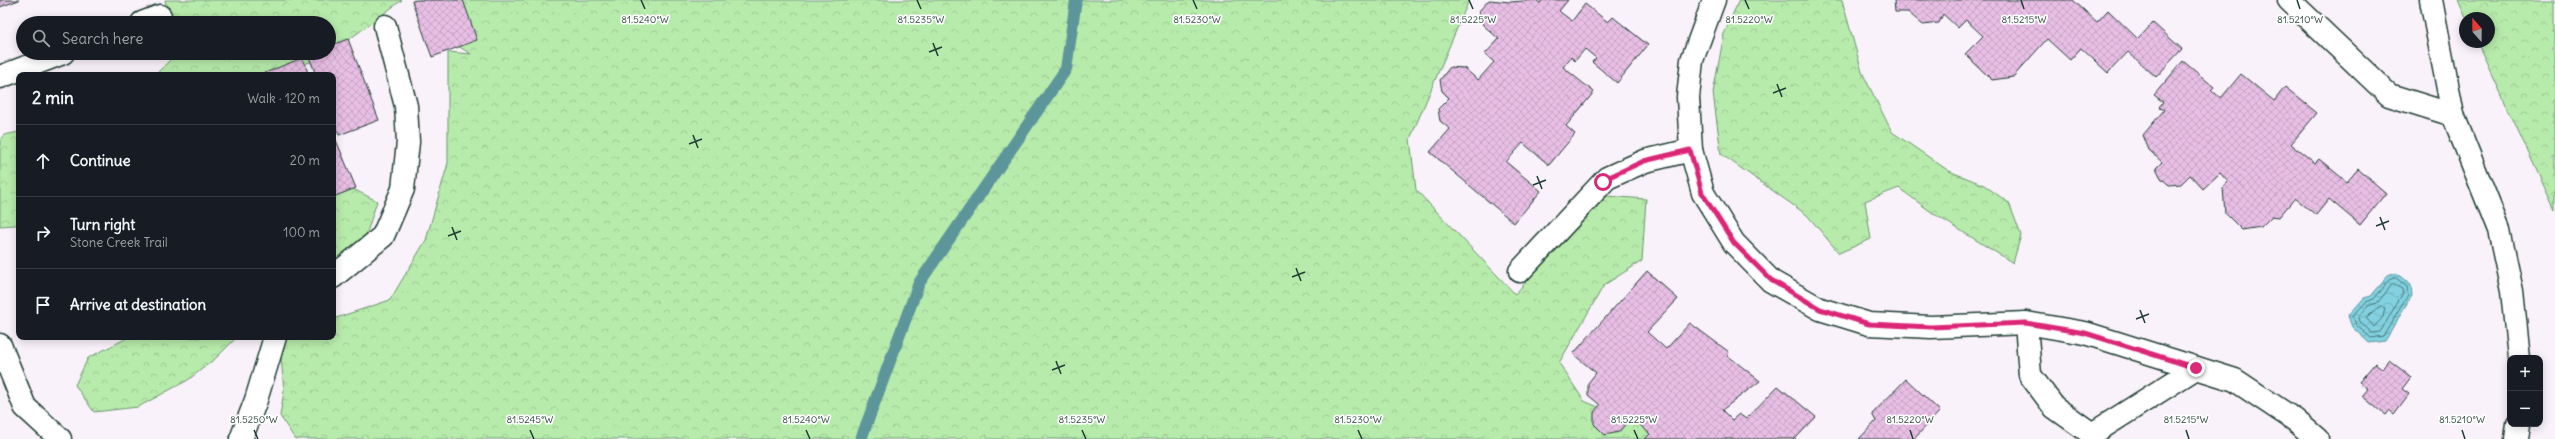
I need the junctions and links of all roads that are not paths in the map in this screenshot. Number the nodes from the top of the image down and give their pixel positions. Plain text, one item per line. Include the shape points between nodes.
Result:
1 (1714, 0) edge
2 (2289, 0) edge
3 (2431, 0) edge
4 (385, 26) dead end
5 (45, 60) edge
6 (0, 77) edge
7 (2453, 115) junction
8 (1690, 150) junction
9 (1520, 271) dead end
10 (336, 275) edge
11 (2026, 323) junction
12 (274, 340) edge
13 (0, 345) edge
14 (2519, 355) edge
15 (2196, 368) junction
16 (8, 387) edge
17 (2518, 427) edge
18 (60, 439) edge
19 (241, 439) edge
20 (2317, 439) edge
21 (2516, 439) edge

1 - 8 street via 1692,60 1688,97
2 - 7 street via 2389,95
3 - 7 street
4 - 10 street via 406,106 408,142 403,189 383,236
5 - 6 street
7 - 14 street via 2499,230 2512,291
8 - 9 street via 1644,161 1607,178
8 - 11 street via 1702,193 1734,243 1771,280 1820,309 1869,324 1931,327
11 - 15 street via 2085,333
11 - 15 street via 2030,375 2054,407 2092,434
12 - 19 street
13 - 16 street
15 - 20 street via 2235,380 2295,420
16 - 18 street via 25,407
17 - 21 street

